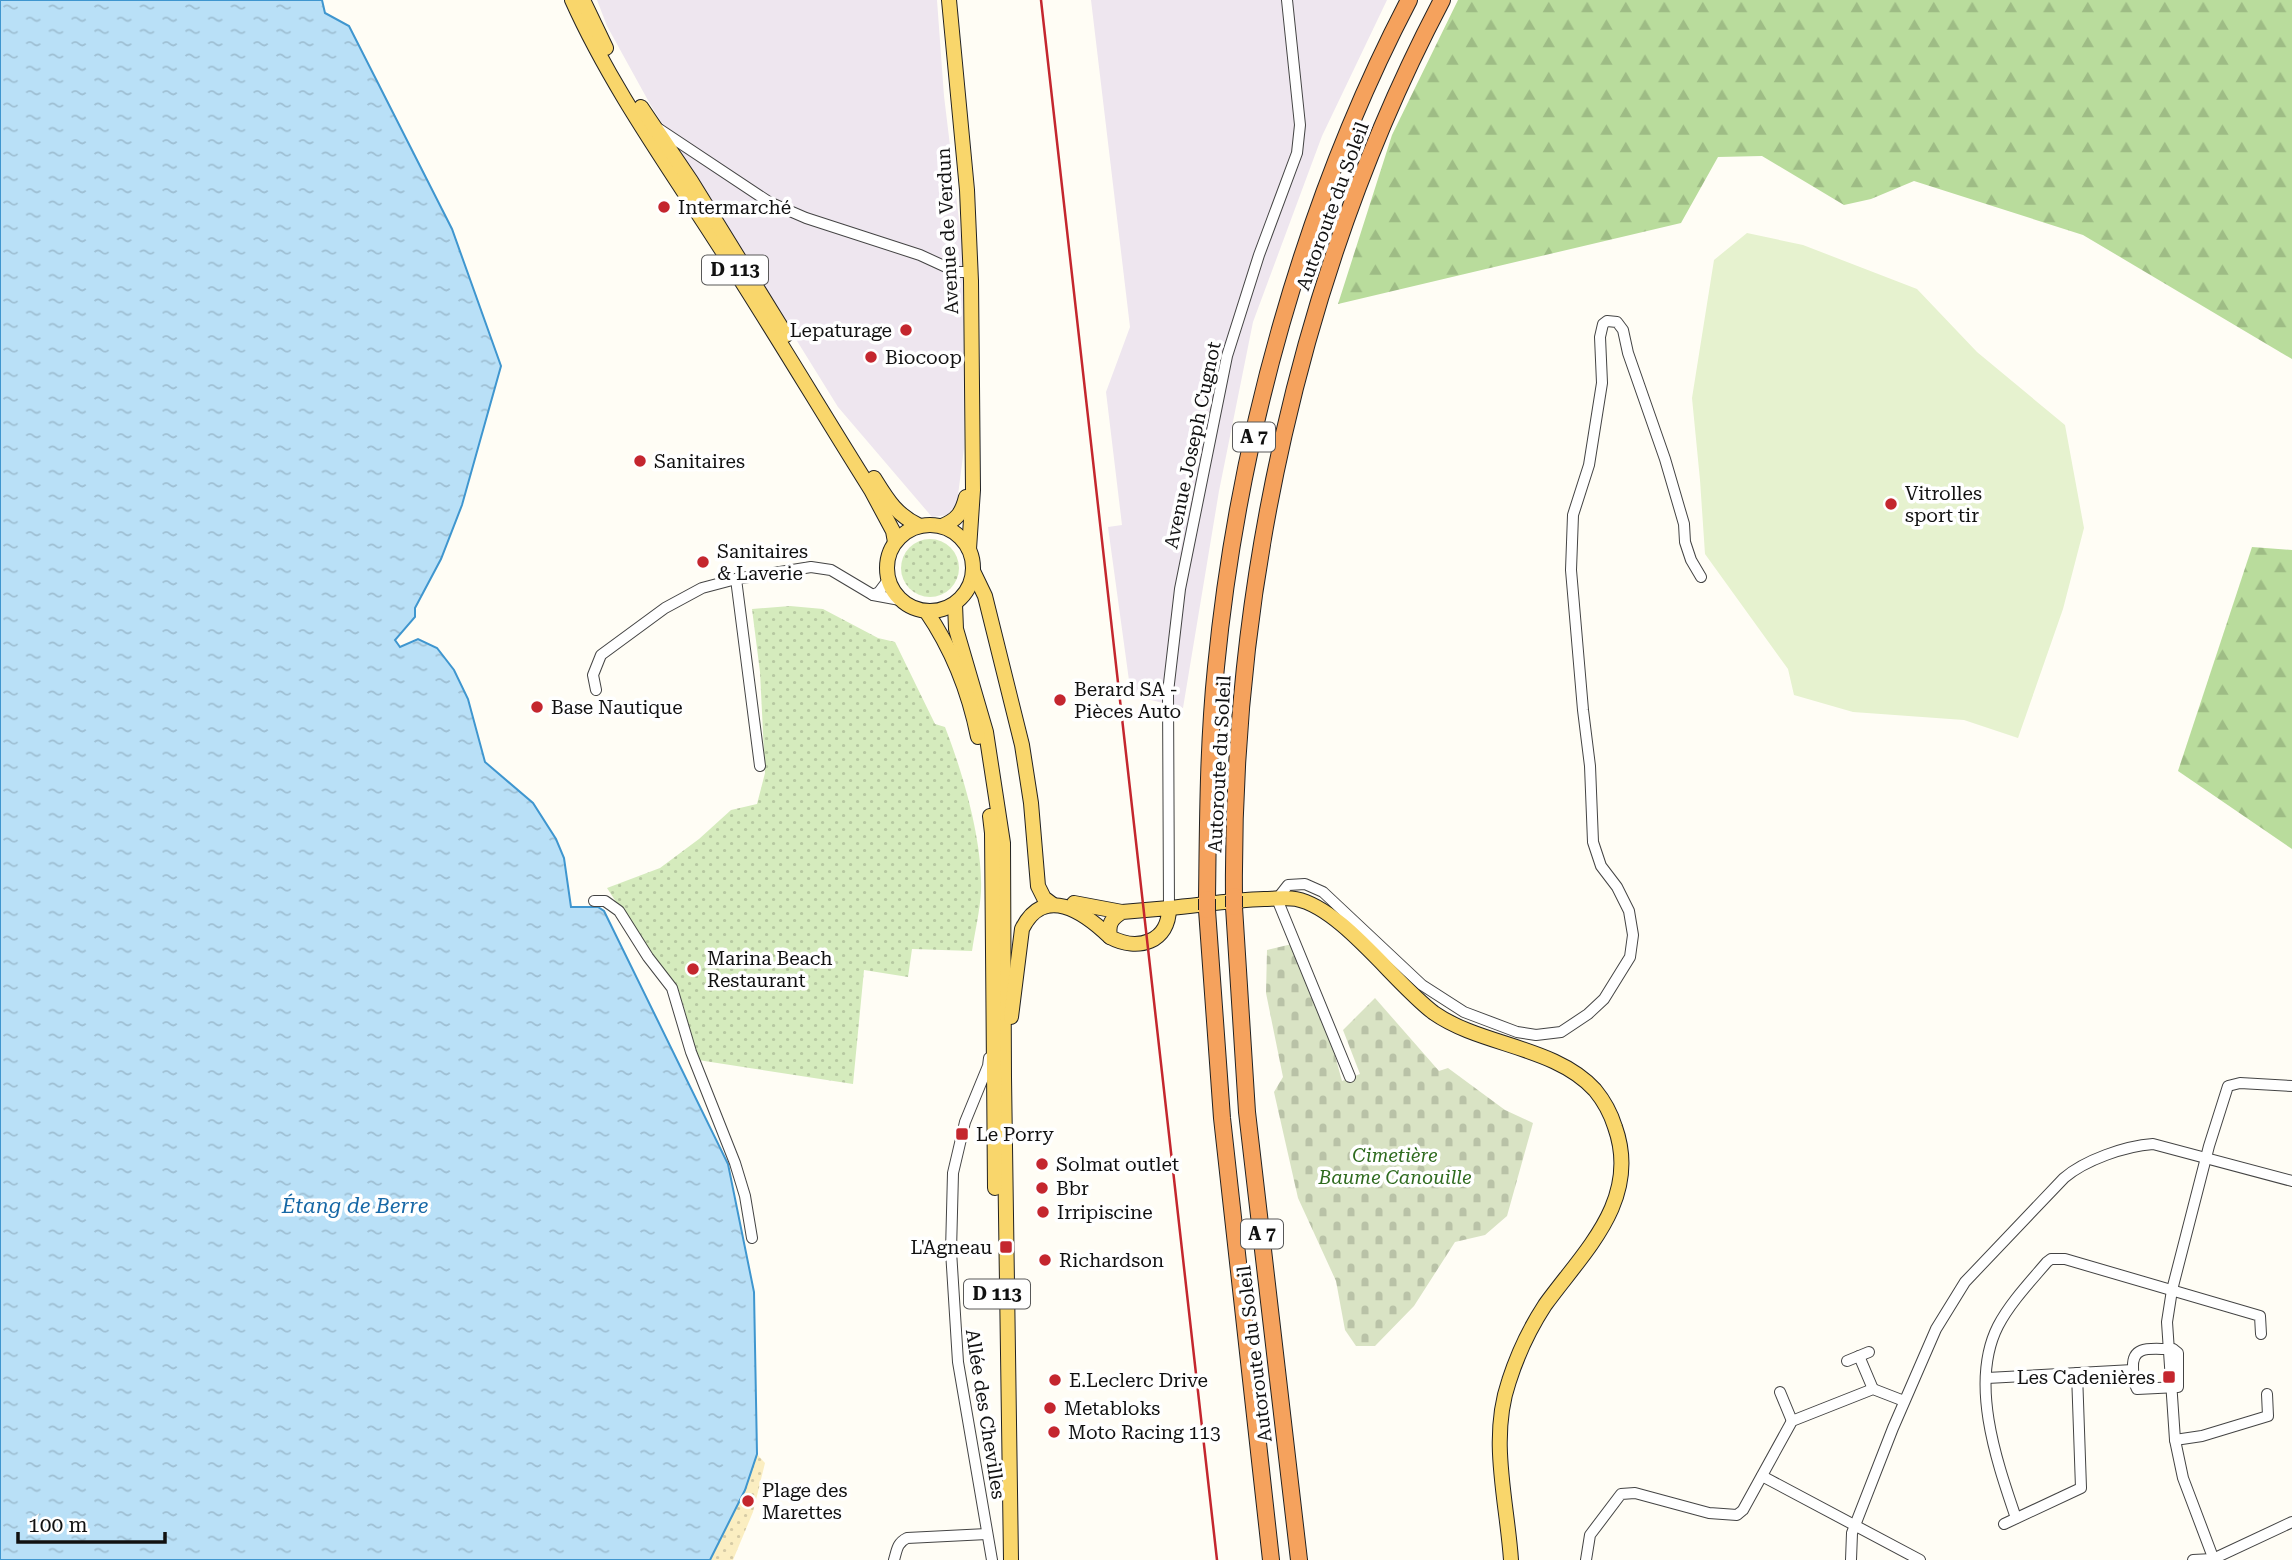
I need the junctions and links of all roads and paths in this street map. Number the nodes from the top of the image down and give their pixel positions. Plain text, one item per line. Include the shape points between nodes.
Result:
1 (572, 0) edge
2 (583, 0) edge
3 (948, 0) edge
4 (1287, 0) edge
5 (1409, 0) edge
6 (1442, 0) edge
7 (653, 124) junction
8 (971, 272) junction
9 (972, 461) junction
10 (920, 526) junction
11 (942, 526) junction
12 (895, 542) junction
13 (969, 550) junction
14 (973, 571) junction
15 (1701, 577) dead end
16 (736, 579) junction
17 (888, 579) junction
18 (966, 592) junction
19 (873, 595) junction
20 (985, 596) junction
21 (900, 600) junction
22 (955, 604) junction
23 (926, 611) junction
24 (596, 690) dead end
25 (760, 766) dead end
26 (1037, 877) junction
27 (1277, 899) junction
28 (594, 901) dead end
29 (1052, 904) junction
30 (1170, 908) junction
31 (1122, 912) junction
32 (1110, 937) junction
33 (993, 1027) junction
34 (1004, 1077) junction
35 (1350, 1077) dead end
36 (2292, 1086) edge
37 (2206, 1158) junction
38 (2292, 1181) edge
39 (751, 1238) dead end
40 (2172, 1290) junction
41 (2260, 1334) dead end
42 (2167, 1349) junction
43 (1847, 1361) dead end
44 (2133, 1370) junction
45 (2077, 1373) junction
46 (1987, 1378) junction
47 (1873, 1389) junction
48 (2170, 1389) junction
49 (1780, 1392) dead end
50 (2267, 1394) dead end
51 (1904, 1401) junction
52 (1793, 1421) junction
53 (2175, 1440) junction
54 (1762, 1476) junction
55 (2017, 1518) junction
56 (2292, 1522) edge
57 (2004, 1524) dead end
58 (1855, 1526) junction
59 (987, 1534) junction
60 (2214, 1559) edge
61 (894, 1560) edge
62 (992, 1560) edge
63 (1002, 1560) edge
64 (1011, 1560) edge
65 (1272, 1560) edge
66 (1298, 1560) edge
67 (1511, 1560) edge
68 (1586, 1560) edge
69 (1851, 1560) edge
70 (1920, 1560) edge
71 (2193, 1560) edge

1 - 12 main road, D 113 via 619,89 871,490
2 - 7 main road, D 113 via 623,80
3 - 8 main road, Avenue de Verdun
4 - 30 street, Avenue Joseph Cugnot via 1300,125 1297,153 1227,356 1180,589 1168,692
5 - 65 highway, Autoroute du Soleil / A 7 via 1346,136 1268,374 1236,520 1216,666 1208,782 1207,904 1222,1118
6 - 66 highway, Autoroute du Soleil / A 7 via 1370,156 1326,279 1296,385 1269,500 1238,743 1234,902 1247,1112
7 - 8 street via 769,202 957,272
7 - 10 main road, D 113 via 890,504 905,520
8 - 9 main road, Avenue de Verdun
9 - 11 main road via 962,512
9 - 13 main road
10 - 11 main road
10 - 12 main road
11 - 13 main road via 962,539
12 - 17 main road via 886,566
13 - 14 main road
14 - 18 main road
14 - 20 main road
15 - 27 street via 1691,561 1665,459 1623,330 1616,322 1607,321 1600,337 1602,383 1589,465 1573,515 1571,570 1593,842 1601,866 1629,911 1633,934 1630,957 1604,999 1588,1014 1561,1032 1517,1032 1464,1012 1422,985 1323,892 1305,884 1288,885
16 - 19 street via 811,567 831,570
16 - 24 street via 702,588 619,640 601,655 593,675
16 - 25 street
17 - 19 street
17 - 21 main road
18 - 20 main road
18 - 22 main road
19 - 21 street
20 - 26 main road via 1022,746
21 - 23 main road
22 - 23 main road
22 - 34 main road, D 113 via 956,629 986,732 1003,843
23 - 33 main road, D 113 via 957,667 977,733 992,833
26 - 29 main road via 1040,892
26 - 31 main road via 1058,897
27 - 30 main road
27 - 35 street
27 - 67 main road via 1296,899 1333,917 1442,1018 1574,1072 1595,1090 1620,1140 1622,1171 1615,1202 1601,1231 1544,1308 1508,1383 1499,1427
28 - 39 street via 605,901 619,911 672,988 691,1052 735,1163
29 - 32 main road via 1084,915
29 - 34 main road via 1036,909 1022,929
30 - 31 main road
30 - 32 main road via 1156,940 1133,944
31 - 32 main road via 1110,923
33 - 59 street, Allée des Chevilles via 988,1066 965,1122 953,1173 951,1251 958,1362
33 - 63 main road, D 113
34 - 64 main road, D 113
36 - 37 street via 2228,1086
37 - 38 street
37 - 40 street
37 - 51 street via 2142,1144 2070,1173 1960,1288
40 - 41 street via 2264,1314
40 - 42 street
40 - 46 street via 2051,1259 2000,1323 1991,1345
42 - 44 street via 2135,1353
42 - 48 street via 2178,1353 2179,1383
43 - 47 street via 1864,1354
44 - 45 street
44 - 48 street via 2137,1389
45 - 46 street
45 - 55 street via 2081,1488
46 - 55 street via 1990,1429
47 - 51 street
47 - 52 street
48 - 53 street
49 - 52 street
50 - 53 street via 2268,1416
51 - 58 street
52 - 54 street
53 - 60 street via 2183,1478
54 - 58 street
54 - 68 street via 1737,1515 1621,1494 1590,1535
55 - 57 street
56 - 60 street
58 - 69 street
58 - 70 street
59 - 61 street via 907,1538 897,1547
59 - 62 street, Allée des Chevilles
60 - 71 street

